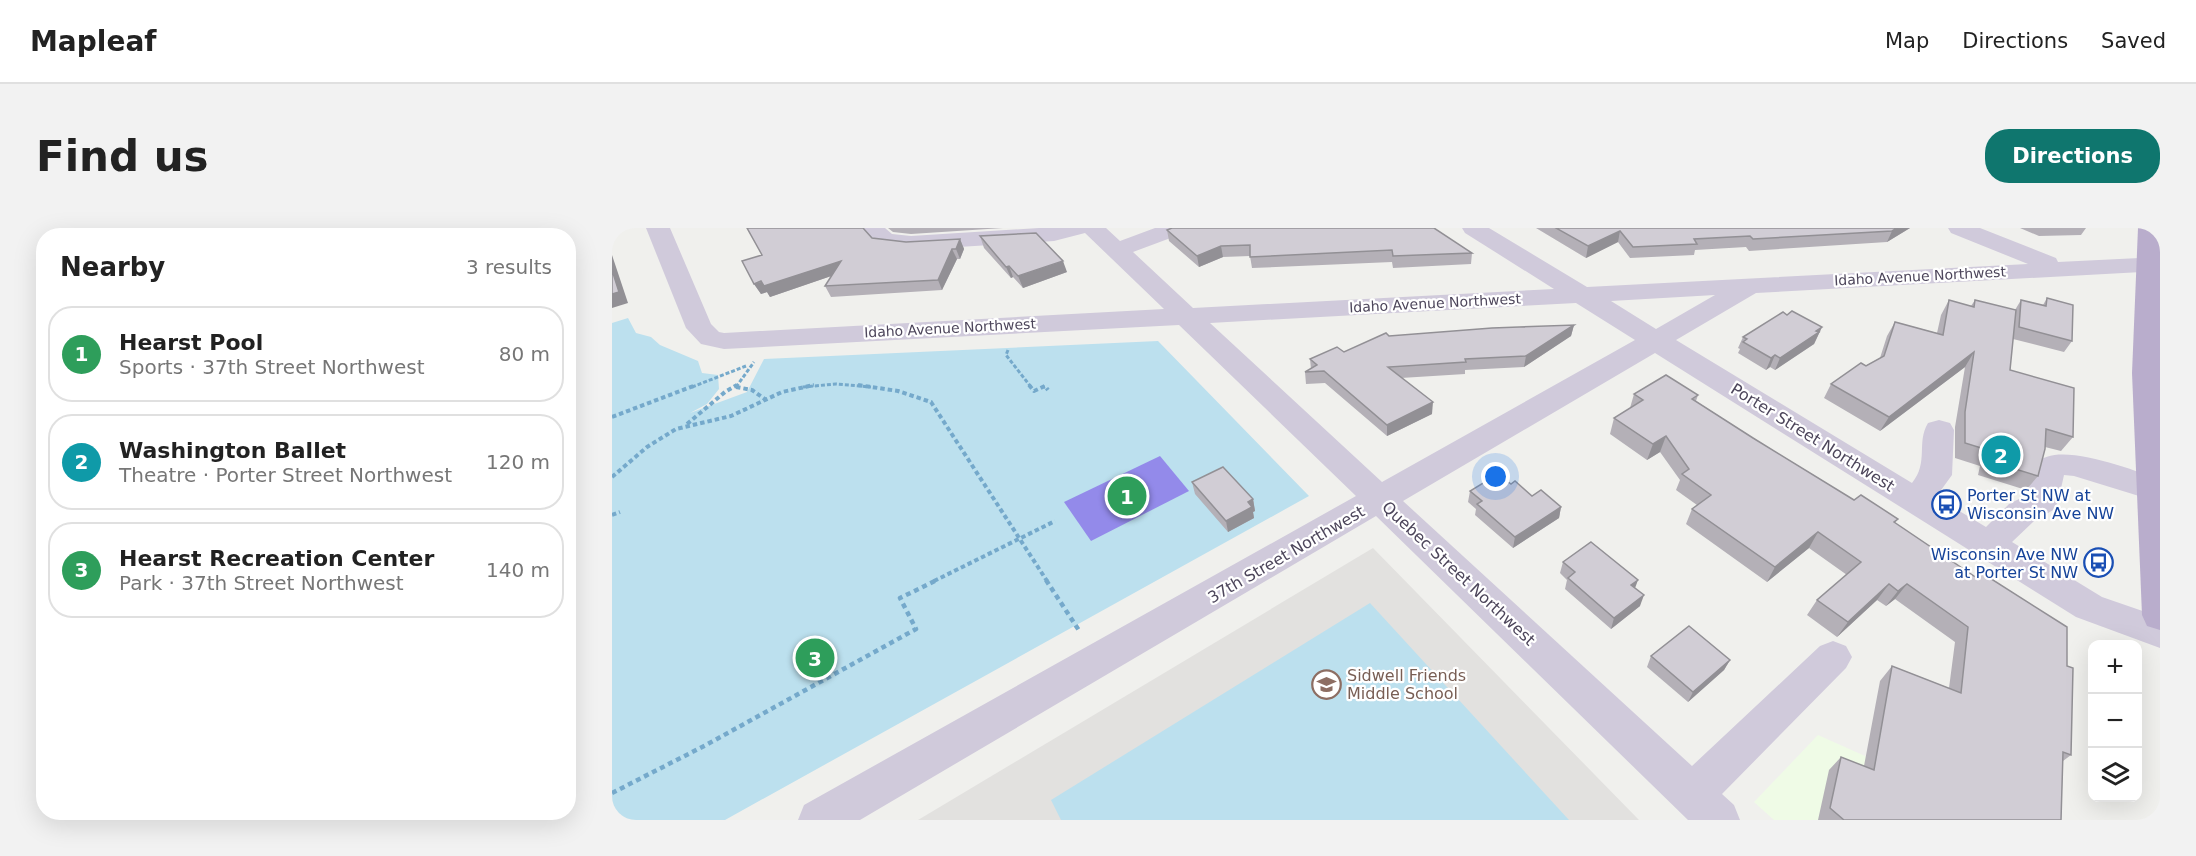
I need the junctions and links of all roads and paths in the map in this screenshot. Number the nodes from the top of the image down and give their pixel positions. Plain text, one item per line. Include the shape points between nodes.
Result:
1 (658, 228) edge
2 (872, 228) edge
3 (1077, 228) edge
4 (1176, 228) edge
5 (1473, 228) edge
6 (1959, 228) edge
7 (2149, 228) edge
8 (1105, 239) edge
9 (2010, 260) junction
10 (2153, 264) edge
11 (1751, 285) junction
12 (1581, 294) junction
13 (1186, 316) junction
14 (1656, 340) junction
15 (1009, 344) dead end
16 (758, 357) dead end
17 (753, 363) junction
18 (736, 387) junction
19 (1048, 390) dead end
20 (767, 400) junction
21 (612, 417) edge
22 (686, 425) junction
23 (1940, 430) dead end
24 (612, 477) edge
25 (2152, 488) junction
26 (1381, 500) junction
27 (1916, 501) junction
28 (620, 512) dead end
29 (612, 515) edge
30 (1055, 521) dead end
31 (1021, 537) junction
32 (1988, 545) junction
33 (2160, 615) edge
34 (2160, 633) edge
35 (1082, 634) dead end
36 (1833, 657) dead end
37 (612, 793) edge
38 (1705, 807) edge
39 (819, 820) edge

1 - 13 street, Idaho Avenue Northwest via 699,328 710,338 724,341
2 - 3 street via 885,241 902,243 1054,234
4 - 8 street
5 - 12 street, Porter Street Northwest
6 - 9 street
7 - 10 main road
8 - 13 street, Quebec Street Northwest
9 - 10 street, Idaho Avenue Northwest via 2066,270
9 - 11 street, Idaho Avenue Northwest
10 - 25 main road via 2145,319
11 - 12 street, Idaho Avenue Northwest
11 - 14 street, 37th Street Northwest
12 - 13 street, Idaho Avenue Northwest
12 - 14 street, Porter Street Northwest
13 - 26 street, Quebec Street Northwest
14 - 26 street, 37th Street Northwest
14 - 27 street, Porter Street Northwest
15 - 19 path via 1006,356 1034,391 1045,386
16 - 17 path
17 - 18 path
17 - 21 path
18 - 20 path via 752,390
18 - 22 path
20 - 22 path via 738,414
20 - 31 path via 804,386 858,385 931,402
22 - 24 path via 666,434
23 - 27 street via 1936,475
25 - 32 street via 2060,464 2048,470 2042,502 2021,513
25 - 33 main road
26 - 38 street, Quebec Street Northwest
26 - 39 street, 37th Street Northwest
27 - 32 street, Porter Street Northwest
28 - 29 path
30 - 31 path
31 - 35 path
31 - 37 path via 900,598 916,629
32 - 34 street, Porter Street Northwest via 2089,607
36 - 38 street

